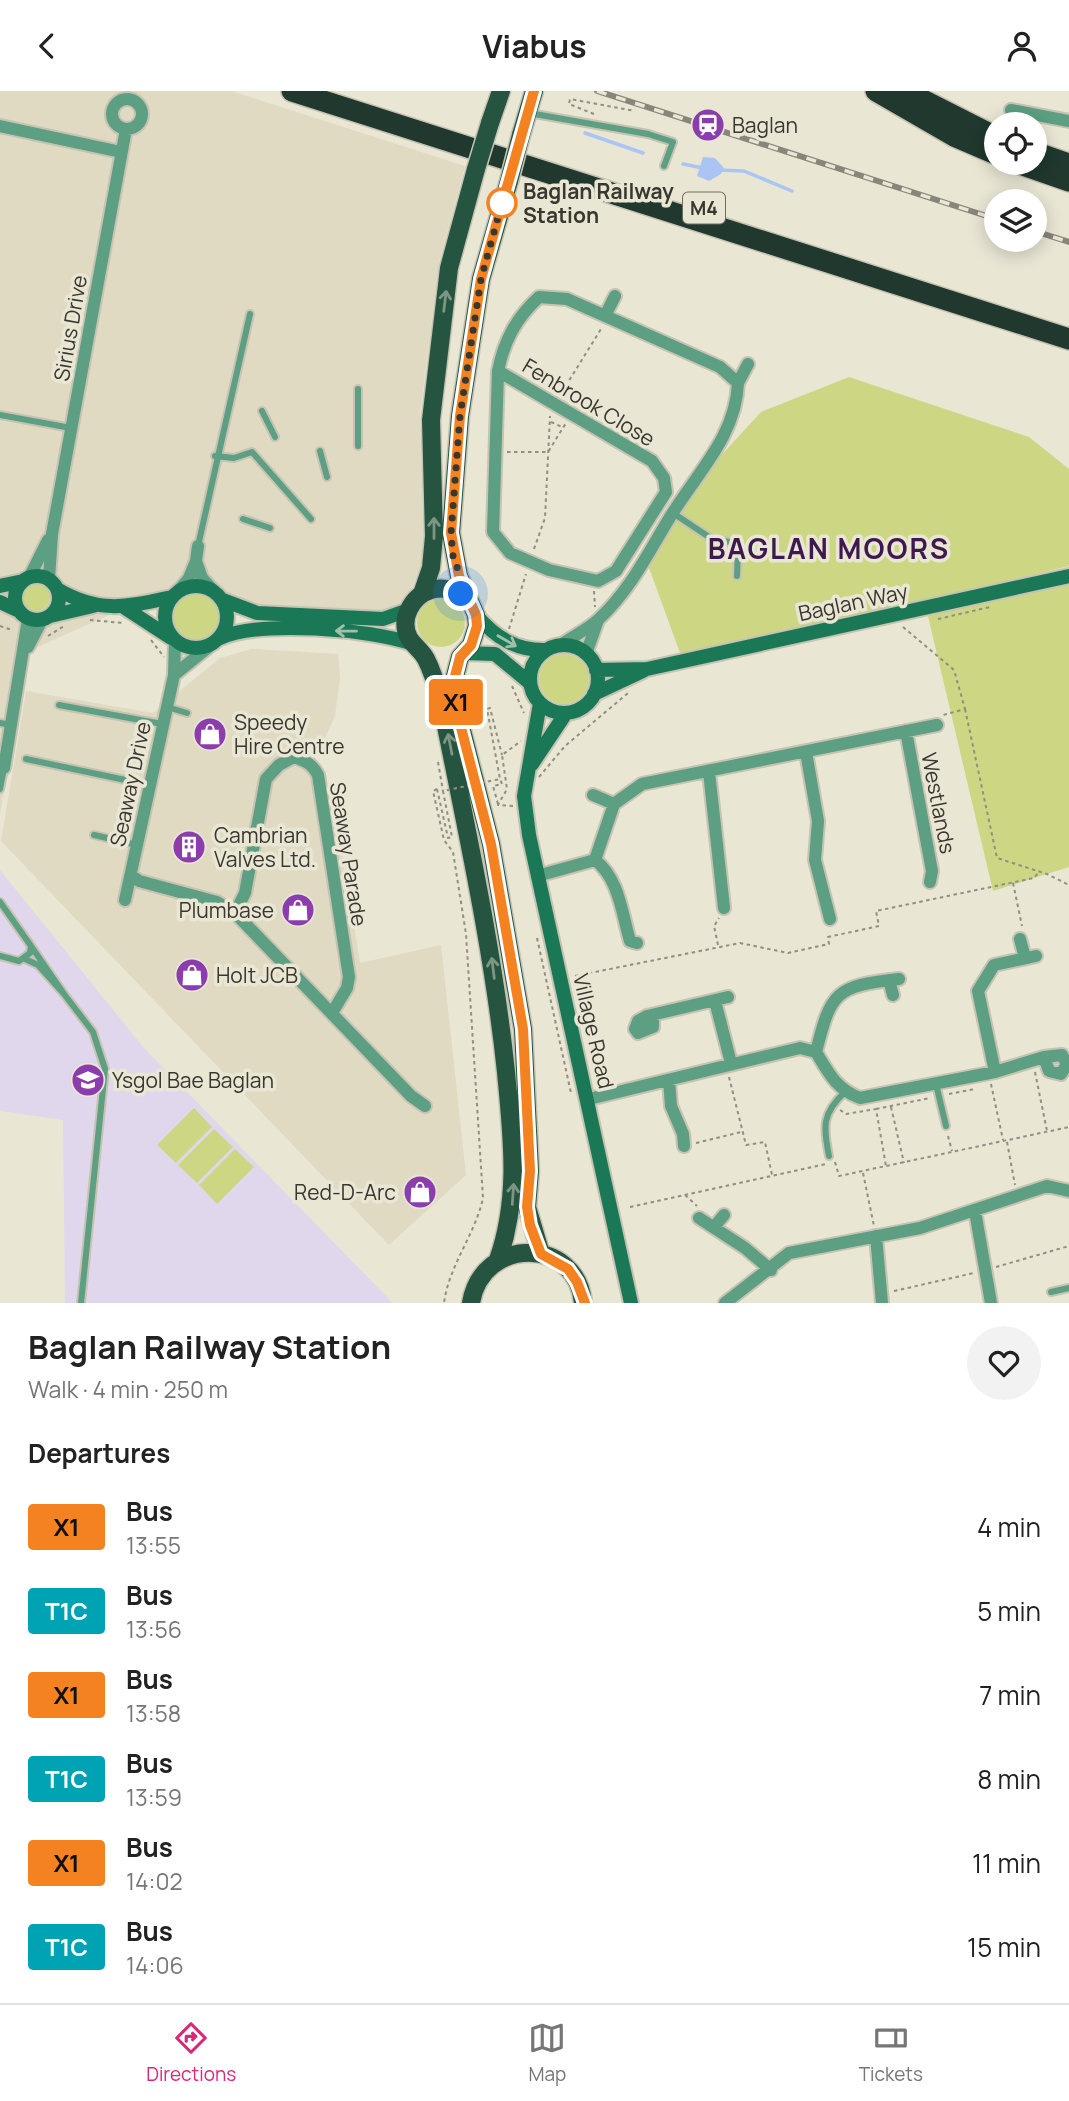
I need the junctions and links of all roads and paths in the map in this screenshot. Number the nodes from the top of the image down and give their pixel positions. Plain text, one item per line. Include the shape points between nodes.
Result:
1 (292, 91) edge
2 (340, 91) edge
3 (501, 91) edge
4 (876, 91) edge
5 (905, 91) edge
6 (530, 102) edge
7 (1011, 110) dead end
8 (635, 111) dead end
9 (578, 115) dead end
10 (1069, 120) edge
11 (0, 126) edge
12 (126, 129) dead end
13 (984, 131) edge
14 (984, 149) edge
15 (121, 152) junction
16 (1047, 156) edge
17 (1069, 164) edge
18 (664, 166) dead end
19 (1047, 173) edge
20 (1069, 180) edge
21 (615, 296) dead end
22 (250, 314) dead end
23 (606, 316) junction
24 (1069, 325) edge
25 (1069, 339) edge
26 (748, 364) dead end
27 (498, 371) junction
28 (738, 383) junction
29 (358, 389) dead end
30 (562, 391) dead end
31 (552, 402) junction
32 (262, 411) dead end
33 (571, 413) junction
34 (0, 415) edge
35 (550, 422) junction
36 (71, 428) junction
37 (563, 428) junction
38 (275, 437) dead end
39 (358, 446) dead end
40 (320, 451) dead end
41 (548, 452) junction
42 (496, 453) junction
43 (215, 456) junction
44 (327, 477) dead end
45 (673, 513) junction
46 (243, 519) dead end
47 (311, 519) dead end
48 (270, 528) dead end
49 (52, 534) junction
50 (198, 546) joint
51 (196, 561) junction
52 (530, 562) junction
53 (737, 576) dead end
54 (1069, 576) edge
55 (26, 579) junction
56 (593, 582) junction
57 (53, 584) junction
58 (0, 586) edge
59 (175, 594) junction
60 (422, 594) junction
61 (219, 596) junction
62 (0, 602) edge
63 (93, 605) junction
64 (1002, 605) dead end
65 (125, 608) junction
66 (473, 609) junction
67 (408, 610) junction
68 (34, 616) junction
69 (936, 619) dead end
70 (597, 621) junction
71 (914, 624) dead end
72 (507, 633) dead end
73 (174, 640) junction
74 (215, 642) junction
75 (413, 644) junction
76 (553, 648) junction
77 (463, 653) junction
78 (586, 653) junction
79 (647, 669) junction
80 (596, 670) junction
81 (174, 675) junction
82 (530, 683) junction
83 (630, 691) dead end
84 (594, 694) junction
85 (540, 703) junction
86 (59, 705) dead end
87 (166, 707) junction
88 (965, 709) junction
89 (187, 713) dead end
90 (566, 713) junction
91 (6, 724) edge
92 (162, 724) junction
93 (937, 725) joint
94 (906, 731) junction
95 (521, 740) dead end
96 (806, 752) junction
97 (441, 755) dead end
98 (502, 755) junction
99 (26, 759) dead end
100 (437, 764) dead end
101 (4, 768) joint
102 (528, 772) junction
103 (709, 772) junction
104 (500, 779) junction
105 (149, 785) junction
106 (0, 789) edge
107 (443, 791) junction
108 (450, 793) dead end
109 (593, 795) dead end
110 (614, 804) junction
111 (498, 805) junction
112 (518, 806) dead end
113 (94, 835) dead end
114 (456, 844) dead end
115 (137, 845) junction
116 (453, 852) junction
117 (595, 860) junction
118 (1038, 873) junction
119 (131, 875) junction
120 (537, 876) junction
121 (1013, 882) junction
122 (930, 883) dead end
123 (1069, 885) edge
124 (125, 901) dead end
125 (0, 902) edge
126 (724, 908) joint
127 (235, 913) junction
128 (830, 919) dead end
129 (1020, 939) joint
130 (637, 943) dead end
131 (31, 946) junction
132 (718, 946) junction
133 (0, 956) edge
134 (23, 958) junction
135 (560, 979) junction
136 (64, 993) junction
137 (893, 995) dead end
138 (332, 1013) junction
139 (647, 1016) dead end
140 (816, 1052) junction
141 (1066, 1052) edge
142 (1038, 1059) junction
143 (728, 1064) junction
144 (992, 1072) junction
145 (669, 1080) junction
146 (936, 1081) junction
147 (845, 1092) junction
148 (888, 1092) junction
149 (589, 1098) junction
150 (831, 1104) junction
151 (425, 1106) dead end
152 (946, 1126) joint
153 (1069, 1127) edge
154 (743, 1132) junction
155 (1047, 1132) junction
156 (1005, 1141) junction
157 (684, 1146) joint
158 (952, 1152) junction
159 (828, 1156) dead end
160 (904, 1164) junction
161 (887, 1167) junction
162 (863, 1172) junction
163 (772, 1176) junction
164 (1069, 1191) edge
165 (685, 1195) junction
166 (1017, 1196) junction
167 (630, 1207) dead end
168 (975, 1210) junction
169 (724, 1215) dead end
170 (699, 1218) joint
171 (714, 1227) junction
172 (876, 1235) junction
173 (541, 1254) junction
174 (498, 1260) junction
175 (771, 1269) junction
176 (1069, 1288) edge
177 (1051, 1292) dead end
178 (584, 1301) edge
179 (81, 1303) edge
180 (444, 1303) edge
181 (471, 1303) edge
182 (631, 1303) edge
183 (725, 1303) edge
184 (882, 1303) edge
185 (991, 1303) edge

1 - 25 highway, M4
2 - 24 highway, M4
60 -> 3 main road, bridge via 431,568 434,536 431,420 449,268
4 - 14 highway
5 - 13 highway
6 - 18 lane via 673,142
6 - 66 main road, bridge via 481,279 460,416 451,533 456,566
7 - 10 street
8 - 9 path via 570,99 569,104 594,114 592,118
11 - 15 street
12 - 15 street, Sirius Drive
15 - 36 street, Sirius Drive
16 - 17 highway
19 - 20 highway
21 - 23 street
22 - 43 lane
23 - 27 street, Fenbrook Close via 567,299 539,297 524,310 503,345
23 - 28 street, Fenbrook Close via 720,367
23 - 30 path
26 - 28 street
27 - 31 street, Fenbrook Close
27 - 42 street, Fenbrook Close
28 - 45 street via 737,408 703,473
29 - 39 lane
31 - 33 street, Fenbrook Close
31 - 35 path
32 - 38 lane
33 - 37 path
33 - 56 street, Fenbrook Close via 652,461 664,478 666,492 616,571
34 - 36 lane
35 - 37 path
35 - 41 path
36 - 49 street, Sirius Drive
37 - 41 path
40 - 44 lane
41 - 42 path
41 - 52 path via 545,517
42 - 52 street, Fenbrook Close via 493,532 510,553
43 - 47 lane via 234,458 252,452
43 - 50 lane
45 - 53 lane via 712,539 734,543 738,548
45 - 70 street via 640,572
46 - 48 lane
49 - 55 street, Sirius Drive
49 - 57 street, Sirius Drive
50 - 51 street
51 - 59 street via 190,577
51 - 61 street via 202,578
52 - 56 street, Fenbrook Close
52 - 72 path
54 - 79 street, Baglan Way
55 - 57 street
55 - 58 street
55 - 68 street via 14,596
56 - 70 path
57 - 63 street
57 - 68 street via 59,601
59 - 61 street via 203,586
59 - 65 street
59 - 73 street via 164,618
60 - 66 main road via 448,589 461,594
60 - 67 main road
61 - 67 street via 257,613 383,619
61 - 74 street via 228,620
62 - 68 street
63 - 65 street
63 - 68 street
64 - 69 path
65 - 73 street
66 -> 76 street via 488,629 515,646
66 - 77 main road via 475,636
67 - 75 main road via 406,630
68 - 91 street
70 - 76 street
70 - 78 street
71 - 88 path via 902,626 954,670
73 - 74 street via 199,649
73 - 81 street, Seaway Drive
75 -> 74 street via 387,635 347,631 256,629 237,631
74 - 81 street
174 -> 75 main road via 508,1231 514,1174 489,936 442,706 432,672
76 - 78 street via 569,646
76 - 82 street via 533,664
77 - 82 street via 495,654
77 - 173 main road via 454,680 457,712 491,844 523,1029 530,1171 527,1207
78 - 80 street
79 - 80 street, Baglan Way
79 - 84 street, Baglan Way
80 - 84 street
81 - 87 street, Seaway Drive
82 - 85 street
83 - 102 path via 565,746 542,777
84 - 90 street via 583,707
85 - 90 street
85 - 102 street, Village Road
86 - 92 lane
87 - 89 lane
87 - 92 street, Seaway Drive
88 - 93 path via 943,715
88 - 118 path via 997,858
90 - 102 street
91 - 101 street
92 - 105 street, Seaway Drive
93 - 94 street, Westlands
94 - 96 street, Westlands
94 - 122 street, Westlands via 932,871
95 - 98 path
96 - 103 street, Westlands
96 - 128 street via 818,821 814,860
97 - 108 path
98 - 104 path, bridge via 491,708 487,709
98 - 111 path via 507,789
99 - 105 lane
100 - 107 path
101 - 106 lane
102 - 120 street, Village Road via 524,796
103 - 110 street, Westlands via 642,784
103 - 126 street
104 - 107 path, bridge
104 - 111 path via 502,784 493,786
105 - 115 street, Seaway Drive
107 - 116 path, bridge via 452,837 448,838 437,789 433,791 444,840
109 - 110 street
110 - 117 street
111 - 112 path
113 - 115 lane
114 - 116 path
115 - 119 street, Seaway Drive
116 - 180 path via 466,934 483,1198 478,1222 447,1282
117 - 120 street
117 - 130 street via 612,880 630,941
118 - 121 path
118 - 123 path
119 - 124 street, Seaway Drive
119 - 127 street via 218,902
120 - 135 street, Village Road
121 - 129 path via 1023,934
121 - 132 path via 876,911 878,926 835,934 828,937 829,944 819,947 788,953 740,943
125 - 131 lane
126 - 132 path via 714,926
127 - 138 street
127 - 138 street, Seaway Parade via 245,893 266,779 294,757 305,761 318,775 349,977
129 - 144 street via 1031,957 994,965 978,991
131 - 134 lane
131 - 136 lane
132 - 135 path
133 - 134 lane
134 - 136 lane via 38,965
135 - 149 street, Village Road
136 - 179 lane via 93,1032 105,1069
137 - 140 street via 894,979 848,989 835,997 826,1010
138 - 151 street
139 - 143 street via 721,999
140 - 143 street via 800,1048
140 - 147 street
141 - 142 street
142 - 144 street
142 - 155 path
143 - 145 street
143 - 154 path
144 - 146 street
144 - 156 path
145 - 149 street
145 - 157 street via 671,1106
146 - 148 street
146 - 152 lane
147 - 148 street via 860,1098
147 - 150 lane
148 - 160 path
149 - 182 street, Village Road
150 - 159 lane via 823,1130
150 - 161 path via 846,1114 876,1109
152 - 158 path
153 - 155 path
154 - 157 path
154 - 163 path via 746,1145 765,1142
155 - 156 path
156 - 158 path
156 - 166 path
158 - 160 path
160 - 161 path
161 - 162 path
162 - 163 path via 839,1176 835,1162
162 - 172 path
163 - 165 path
164 - 166 street via 1047,1186
165 - 167 path
165 - 170 path via 702,1211
166 - 168 street
168 - 172 street via 920,1228
168 - 185 street
169 - 171 street
170 - 171 street
171 - 175 street
172 - 175 street via 789,1253
172 - 184 street
173 - 174 main road via 526,1252
173 - 178 main road via 568,1269
174 - 181 main road via 483,1273
175 - 183 street
176 - 177 lane

